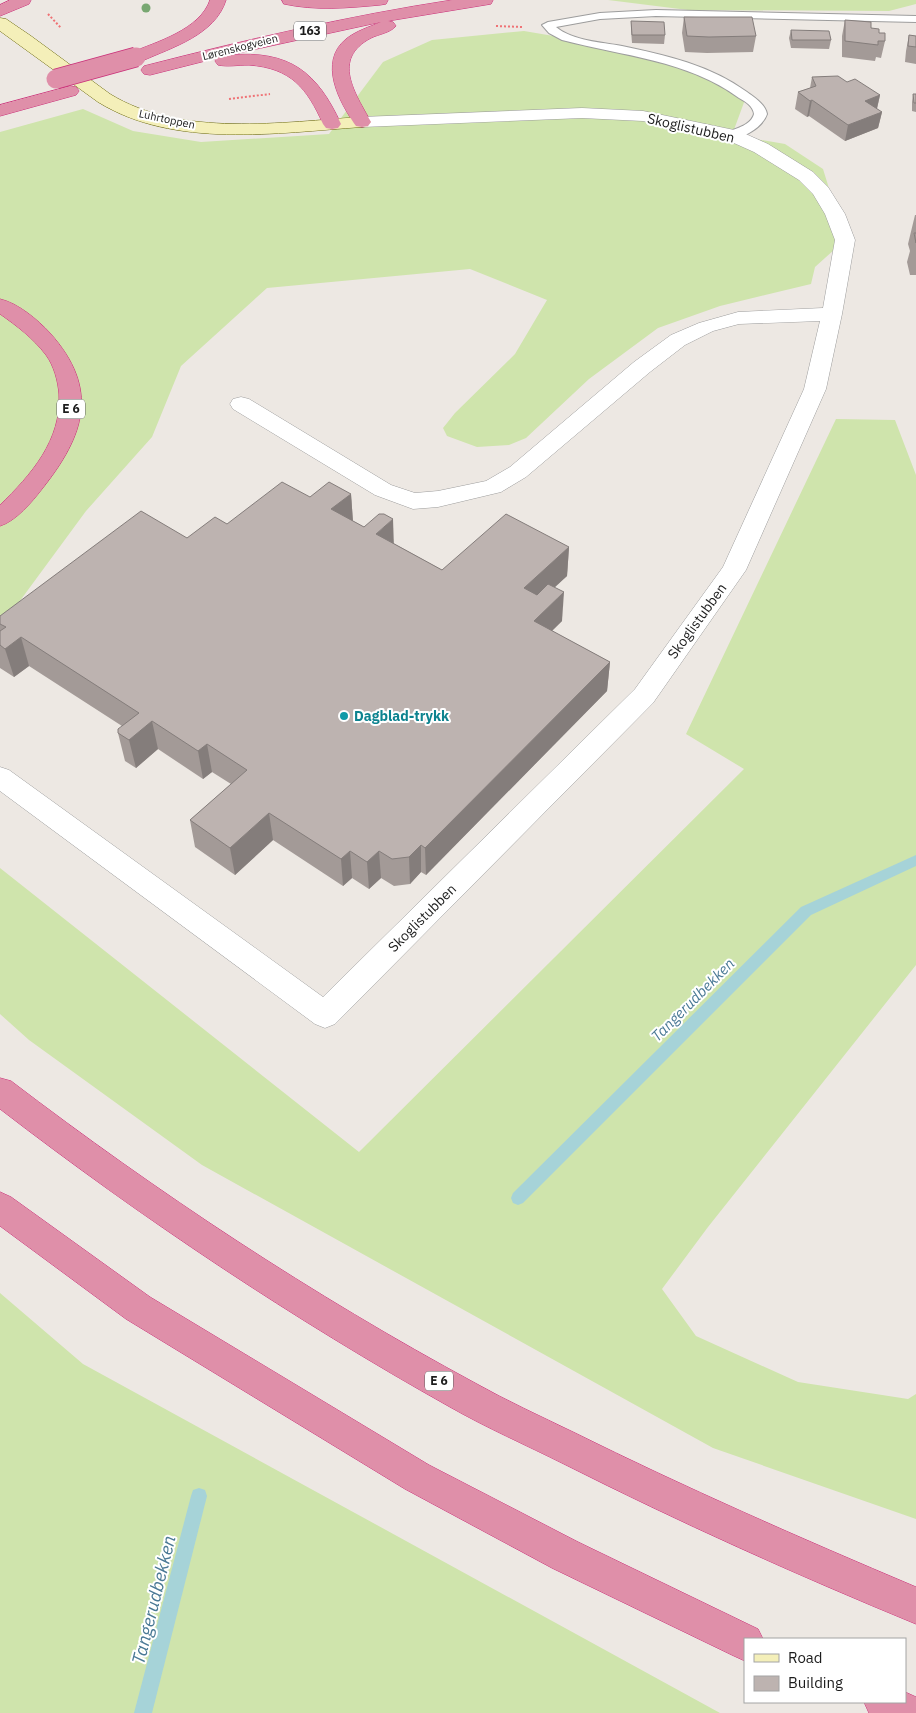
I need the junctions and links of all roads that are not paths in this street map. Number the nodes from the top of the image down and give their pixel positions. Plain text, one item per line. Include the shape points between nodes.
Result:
1 (24, 0) edge
2 (218, 0) edge
3 (290, 0) edge
4 (380, 0) edge
5 (416, 0) edge
6 (478, 1) edge
7 (0, 10) edge
8 (916, 19) edge
9 (0, 23) edge
10 (136, 57) junction
11 (150, 70) junction
12 (8, 92) edge
13 (0, 111) edge
14 (362, 122) junction
15 (332, 124) junction
16 (732, 135) junction
17 (0, 305) edge
18 (832, 314) junction
19 (241, 404) dead end
20 (0, 518) edge
21 (0, 777) edge
22 (0, 1090) edge
23 (0, 1207) edge
24 (916, 1606) edge
25 (744, 1642) edge
26 (885, 1703) edge
27 (909, 1713) edge

1 - 7 highway
2 - 10 highway via 214,13 201,25
3 - 4 highway via 334,3
5 - 10 highway, Lørenskogveien / 163
6 - 11 highway, Lørenskogveien / 163 via 256,42
6 - 14 highway via 374,30 346,48 339,67 340,78
8 - 16 lane via 648,13 600,16 548,25 566,38 690,68 725,81 758,107 761,114 756,123
9 - 15 street, Luhrtoppen via 99,94 139,114 188,125 217,127
10 - 12 highway, Lørenskogveien / 163, bridge
11 - 13 highway, Lørenskogveien / 163
11 - 15 highway via 240,58 274,64 311,85
14 - 15 street, Luhrtoppen
14 - 16 street, Skoglistubben via 553,113 614,114 669,120
16 - 18 street, Skoglistubben via 761,148 806,176 821,191 835,214 845,240
17 - 20 highway, E 6 via 35,328 51,347 70,384 72,404 64,439 54,457 29,490
18 - 19 street via 738,318 706,327 678,340 518,472 493,486 438,499 413,501 383,490
18 - 21 street, Skoglistubben via 815,389 734,570 650,688 325,1015
22 - 24 highway, E 6 via 75,1149 198,1235 317,1310 466,1397 637,1482
23 - 25 highway via 138,1308 418,1477 566,1555
26 - 27 highway

